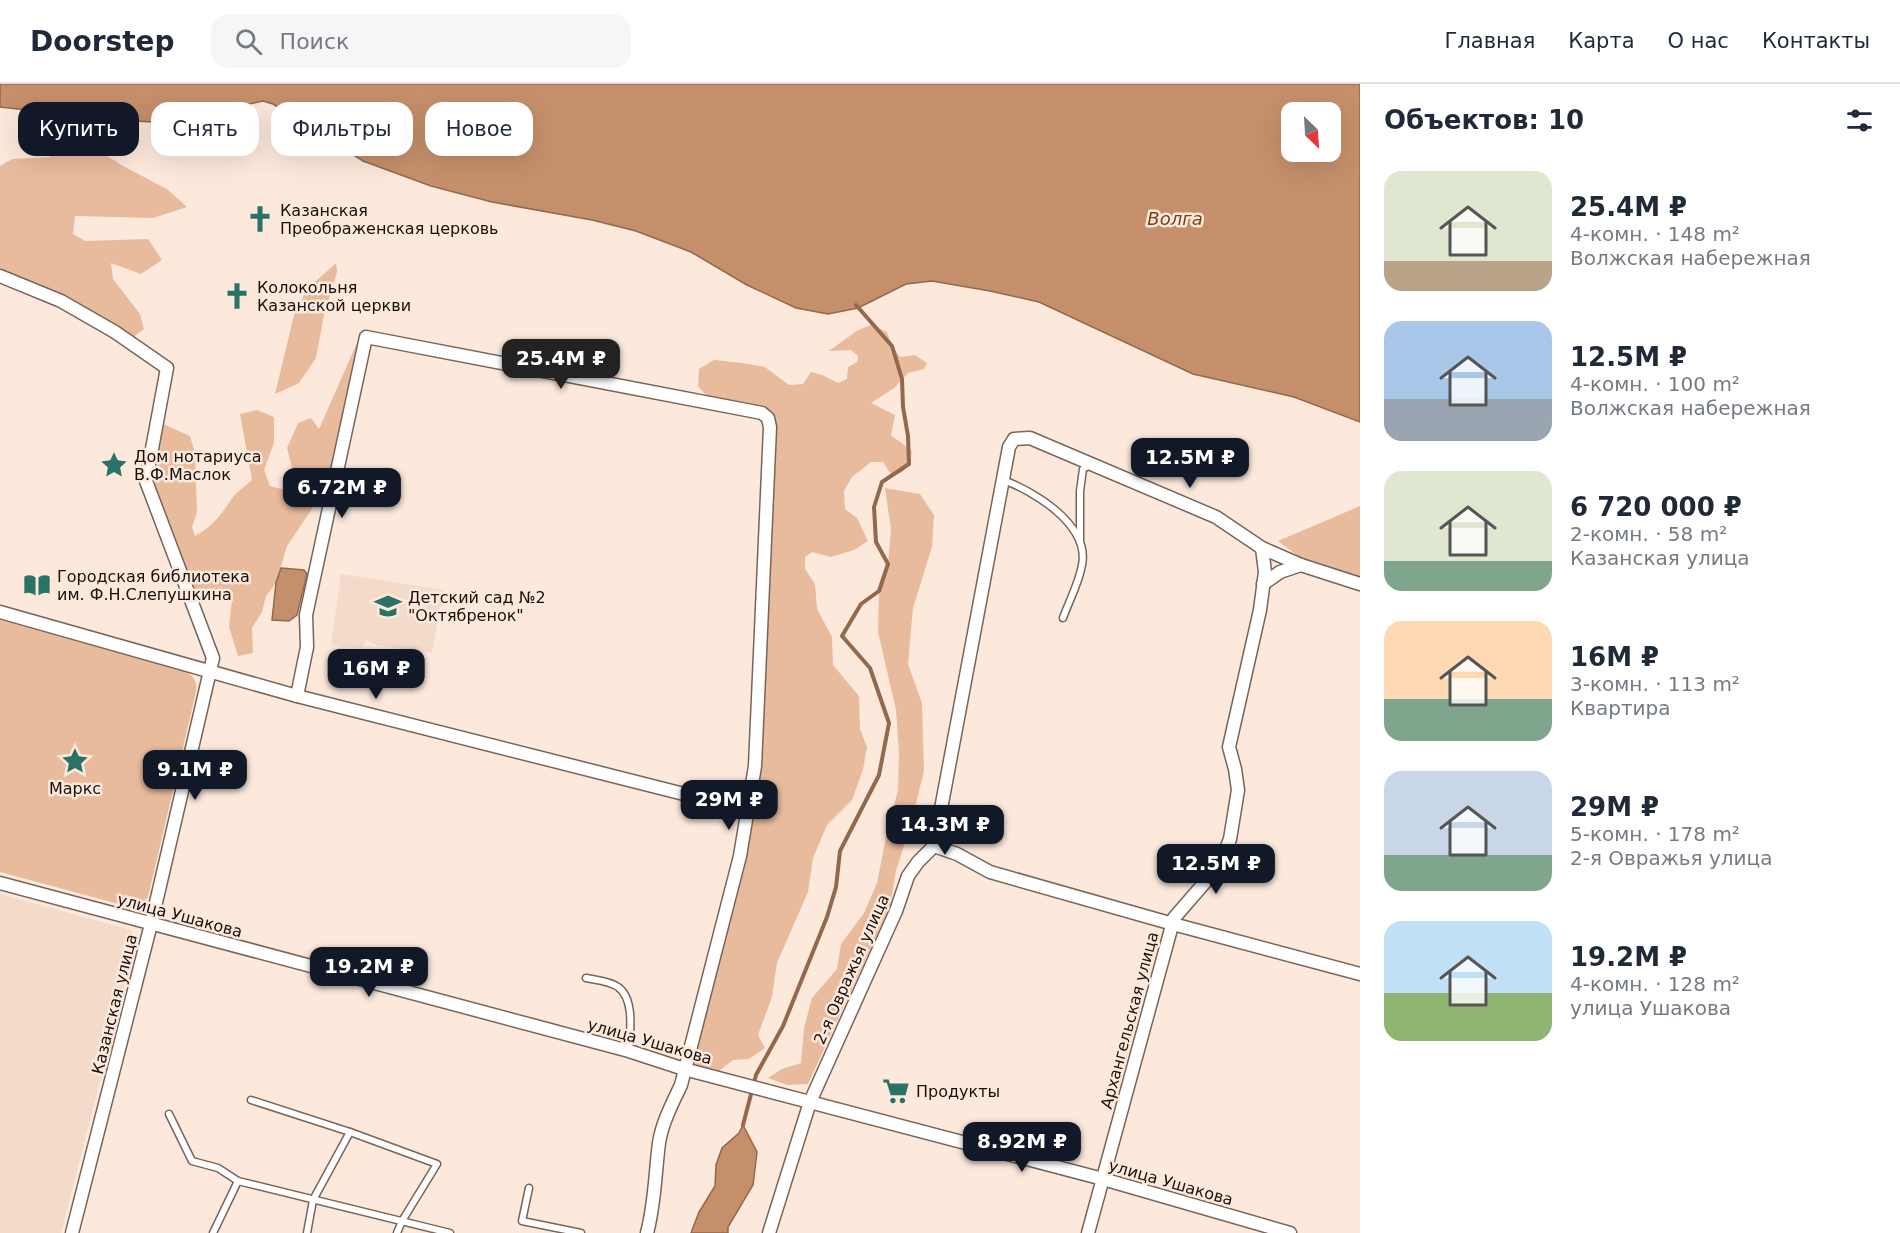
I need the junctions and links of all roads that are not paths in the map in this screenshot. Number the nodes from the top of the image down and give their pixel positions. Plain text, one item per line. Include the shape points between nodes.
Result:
1 (0, 276) edge
2 (1092, 464) junction
3 (1002, 479) junction
4 (1080, 541) junction
5 (1262, 548) junction
6 (1301, 565) junction
7 (1263, 584) junction
8 (1360, 584) edge
9 (0, 612) edge
10 (1063, 618) dead end
11 (210, 672) junction
12 (297, 696) junction
13 (747, 810) junction
14 (934, 846) junction
15 (0, 883) edge
16 (151, 924) junction
17 (1173, 924) junction
18 (1360, 974) edge
19 (586, 978) dead end
20 (629, 1051) junction
21 (684, 1069) junction
22 (251, 1100) dead end
23 (810, 1102) junction
24 (169, 1114) dead end
25 (350, 1132) junction
26 (1103, 1179) junction
27 (238, 1181) junction
28 (529, 1188) dead end
29 (313, 1200) junction
30 (402, 1221) junction
31 (72, 1233) edge
32 (213, 1233) edge
33 (307, 1233) edge
34 (397, 1233) edge
35 (450, 1233) edge
36 (580, 1233) edge
37 (647, 1233) edge
38 (769, 1233) edge
39 (1088, 1233) edge
40 (1290, 1233) edge

1 - 11 street, Казанская улица via 61,301 167,368 146,481 213,658
2 - 3 street via 1030,438 1014,439
2 - 4 lane via 1083,469 1081,480
2 - 5 street via 1216,517
3 - 4 lane via 1046,503 1071,526
3 - 14 street
4 - 10 lane via 1083,564
5 - 6 street
5 - 7 street, Архангельская улица
6 - 7 street via 1280,572
6 - 8 street
7 - 17 street, Архангельская улица via 1229,747 1238,790 1230,839 1220,865 1179,911
9 - 11 street
11 - 12 street
11 - 16 street, Казанская улица
12 - 13 street
12 - 13 street via 307,647 306,615 366,337 751,411 768,418 770,427 755,766
13 - 21 street via 740,856
14 - 17 street via 990,873
14 - 23 street, 2-я Овражья улица via 908,876
15 - 16 street, улица Ушакова
16 - 20 street, улица Ушакова
16 - 31 street, Казанская улица
17 - 18 street
17 - 26 street, Архангельская улица
19 - 20 lane via 618,986 624,993 630,1016
20 - 21 street, улица Ушакова
21 - 23 street, улица Ушакова
21 - 37 street via 659,1142
22 - 25 lane
23 - 26 street, улица Ушакова
23 - 38 street, 2-я Овражья улица
24 - 27 lane via 192,1161 218,1168
25 - 29 lane
25 - 30 lane via 437,1164
26 - 39 street, Архангельская улица
26 - 40 street, улица Ушакова
27 - 29 lane
27 - 32 lane
28 - 36 lane via 522,1221
29 - 30 lane
29 - 33 lane
30 - 34 lane
30 - 35 lane

